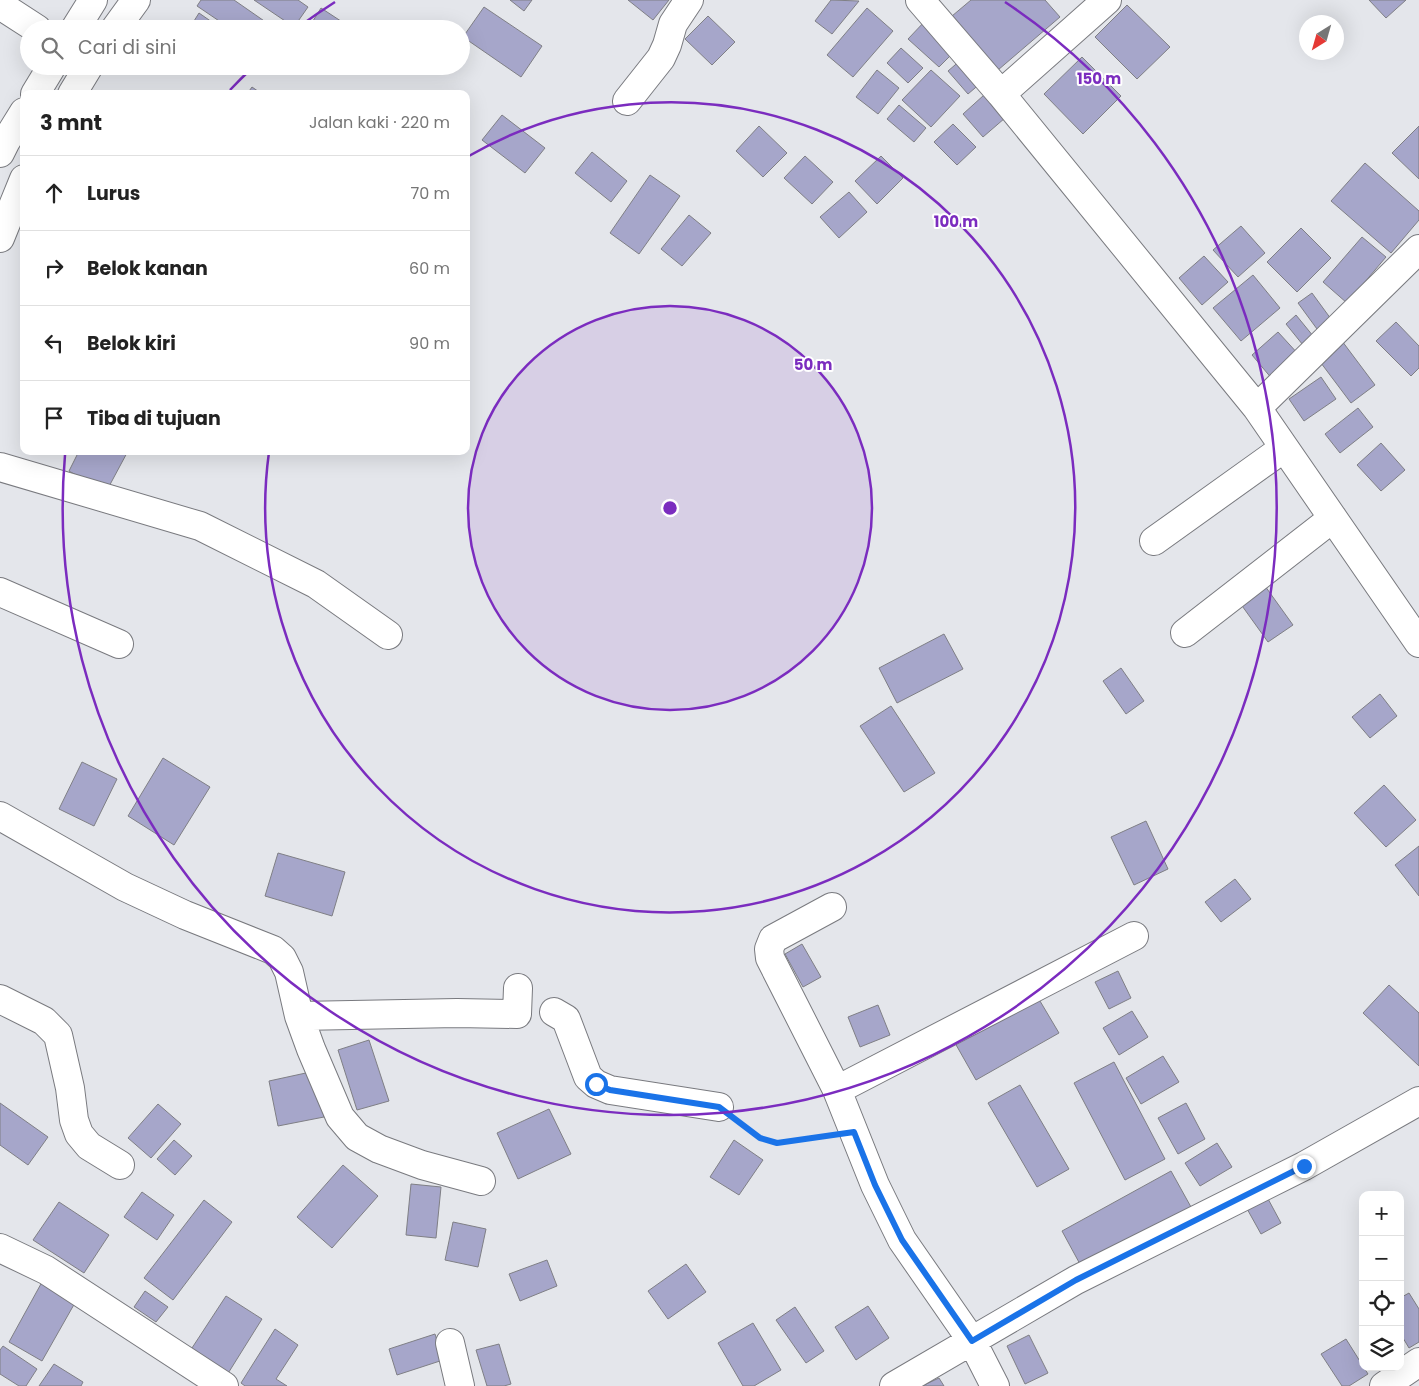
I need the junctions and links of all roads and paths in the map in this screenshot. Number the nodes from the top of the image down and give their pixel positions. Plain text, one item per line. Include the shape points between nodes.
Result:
1 (93, 0) edge
2 (136, 0) edge
3 (689, 0) edge
4 (920, 0) edge
5 (1107, 0) edge
6 (0, 5) edge
7 (23, 20) edge
8 (81, 20) edge
9 (122, 20) edge
10 (47, 75) edge
11 (84, 75) edge
12 (37, 90) edge
13 (74, 90) edge
14 (1001, 94) junction
15 (627, 101) dead end
16 (20, 118) edge
17 (0, 154) edge
18 (20, 189) edge
19 (0, 238) edge
20 (1419, 249) edge
21 (1256, 408) junction
22 (1284, 448) junction
23 (0, 467) edge
24 (1333, 518) junction
25 (1154, 541) dead end
26 (0, 592) edge
27 (1185, 633) dead end
28 (388, 635) dead end
29 (1419, 643) edge
30 (119, 644) dead end
31 (0, 816) edge
32 (832, 907) dead end
33 (1134, 936) dead end
34 (518, 988) dead end
35 (0, 999) edge
36 (554, 1012) dead end
37 (299, 1016) junction
38 (837, 1090) junction
39 (1419, 1101) edge
40 (719, 1107) joint
41 (854, 1132) junction
42 (120, 1165) dead end
43 (481, 1181) dead end
44 (0, 1248) edge
45 (972, 1341) junction
46 (450, 1344) dead end
47 (1419, 1362) edge
48 (224, 1386) edge
49 (460, 1386) edge
50 (894, 1386) edge
51 (995, 1386) edge
52 (1384, 1386) edge

1 - 8 main road
2 - 9 main road
3 - 15 main road via 673,24 661,58
4 - 14 main road
5 - 14 main road
6 - 7 main road
10 - 12 main road
11 - 13 main road
14 - 21 main road
16 - 17 main road
18 - 19 main road
20 - 21 main road
21 - 22 main road
22 - 24 main road
22 - 25 main road
23 - 28 main road via 200,526 316,584
24 - 27 main road
24 - 29 main road
26 - 30 main road
31 - 37 main road via 125,887 185,916 273,950 282,958 289,972
32 - 38 main road via 774,939 768,949
33 - 38 main road
34 - 37 main road via 518,1014
35 - 42 main road via 44,1021 58,1034 79,1134 89,1146
36 - 40 main road via 566,1019 588,1077 596,1084 610,1090
37 - 43 main road via 340,1117 357,1137 422,1165
38 - 41 main road
39 - 45 main road via 1304,1166 1076,1280
40 - 41 path via 760,1138 777,1143
41 - 45 main road via 902,1240
44 - 48 main road via 46,1270
45 - 50 main road
45 - 51 main road
46 - 49 main road
47 - 52 main road

